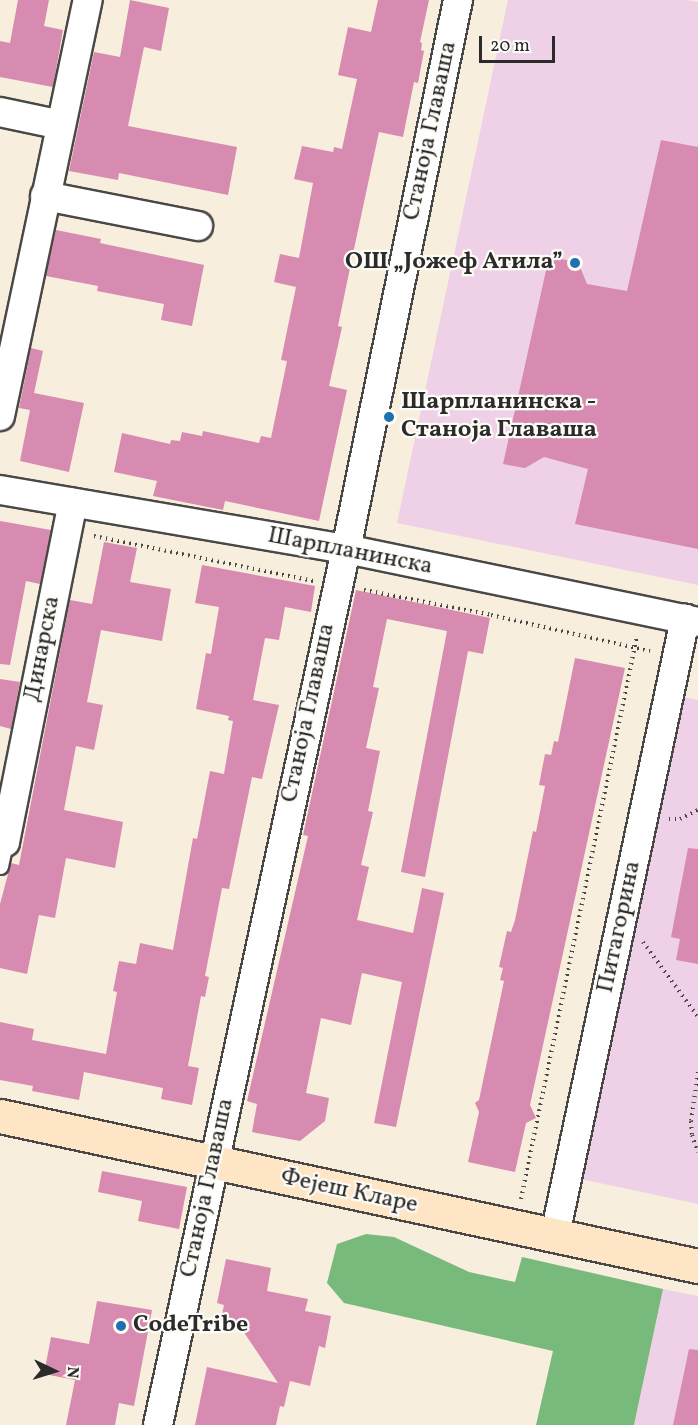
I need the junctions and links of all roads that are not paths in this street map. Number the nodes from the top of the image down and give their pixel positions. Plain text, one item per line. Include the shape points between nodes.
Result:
1 (88, 0) edge
2 (458, 0) edge
3 (0, 112) edge
4 (61, 124) junction
5 (45, 196) junction
6 (198, 226) dead end
7 (0, 416) edge
8 (0, 490) edge
9 (73, 503) junction
10 (346, 549) junction
11 (692, 621) edge
12 (7, 795) edge
13 (2, 849) edge
14 (0, 1116) edge
15 (214, 1163) junction
16 (555, 1236) junction
17 (698, 1266) edge
18 (158, 1425) edge

1 - 4 street
2 - 10 street, Станоја Главаша
3 - 4 street
4 - 5 street
5 - 6 street
5 - 7 street
8 - 9 street, Шарпланинска
9 - 10 street, Шарпланинска
9 - 12 street, Динарска
10 - 11 street, Шарпланинска
10 - 15 street, Станоја Главаша
11 - 16 street, Питагорина
12 - 13 street, Динарска
14 - 15 street, Фејеш Кларе
15 - 16 street, Фејеш Кларе
15 - 18 street, Станоја Главаша
16 - 17 street, Фејеш Кларе

